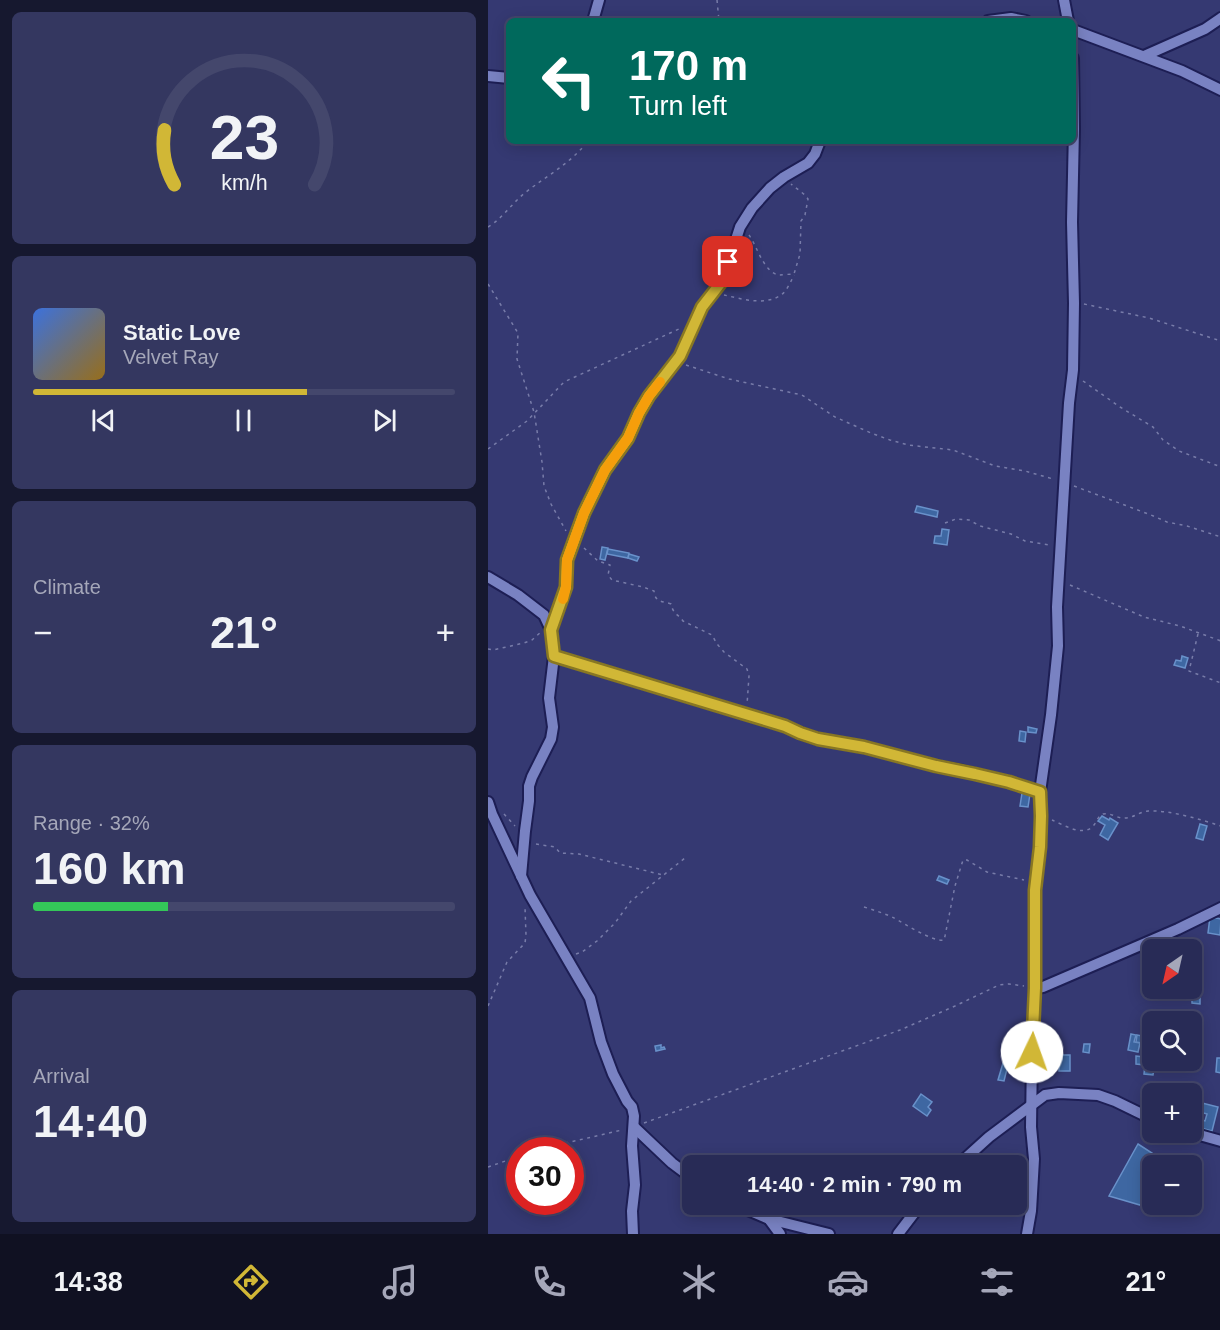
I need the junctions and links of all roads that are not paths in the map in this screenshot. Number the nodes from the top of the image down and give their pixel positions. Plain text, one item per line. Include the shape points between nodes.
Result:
1 (599, 0) edge
2 (1064, 0) edge
3 (594, 18) edge
4 (1067, 18) edge
5 (1220, 18) edge
6 (1076, 31) edge
7 (1144, 56) junction
8 (488, 76) edge
9 (506, 78) edge
10 (1220, 90) edge
11 (819, 144) edge
12 (1074, 144) edge
13 (488, 577) edge
14 (561, 604) junction
15 (535, 608) junction
16 (551, 630) junction
17 (554, 656) junction
18 (1040, 792) junction
19 (488, 802) edge
20 (521, 876) junction
21 (1220, 908) edge
22 (1035, 988) junction
23 (1031, 1104) junction
24 (1142, 1114) edge
25 (634, 1127) junction
26 (1202, 1136) edge
27 (1220, 1141) edge
28 (969, 1155) edge
29 (682, 1171) edge
30 (760, 1215) edge
31 (913, 1215) edge
32 (769, 1219) junction
33 (633, 1234) edge
34 (780, 1234) edge
35 (829, 1234) edge
36 (898, 1234) edge
37 (1027, 1234) edge

1 - 3 street
2 - 4 street
5 - 7 street via 1205,29
6 - 7 street
7 - 10 street
8 - 9 street
11 - 14 street via 808,164 770,188 740,227 723,280 702,307 686,345 649,396 584,513 567,560
12 - 18 street via 1073,370 1057,607 1058,646
13 - 15 street
14 - 15 street via 556,608
14 - 16 street
15 - 16 street via 544,615
16 - 17 street
17 - 18 street via 818,739
17 - 20 street via 549,698 553,727 530,782
18 - 22 street
19 - 20 street
20 - 25 street via 590,998 601,1042 632,1107
21 - 22 street via 1147,943
22 - 23 street
23 - 24 street via 1045,1095 1059,1093 1098,1095
23 - 28 street
23 - 37 street via 1034,1159
25 - 29 street
25 - 33 street
26 - 27 street
30 - 32 street
31 - 36 street
32 - 34 street
32 - 35 street

